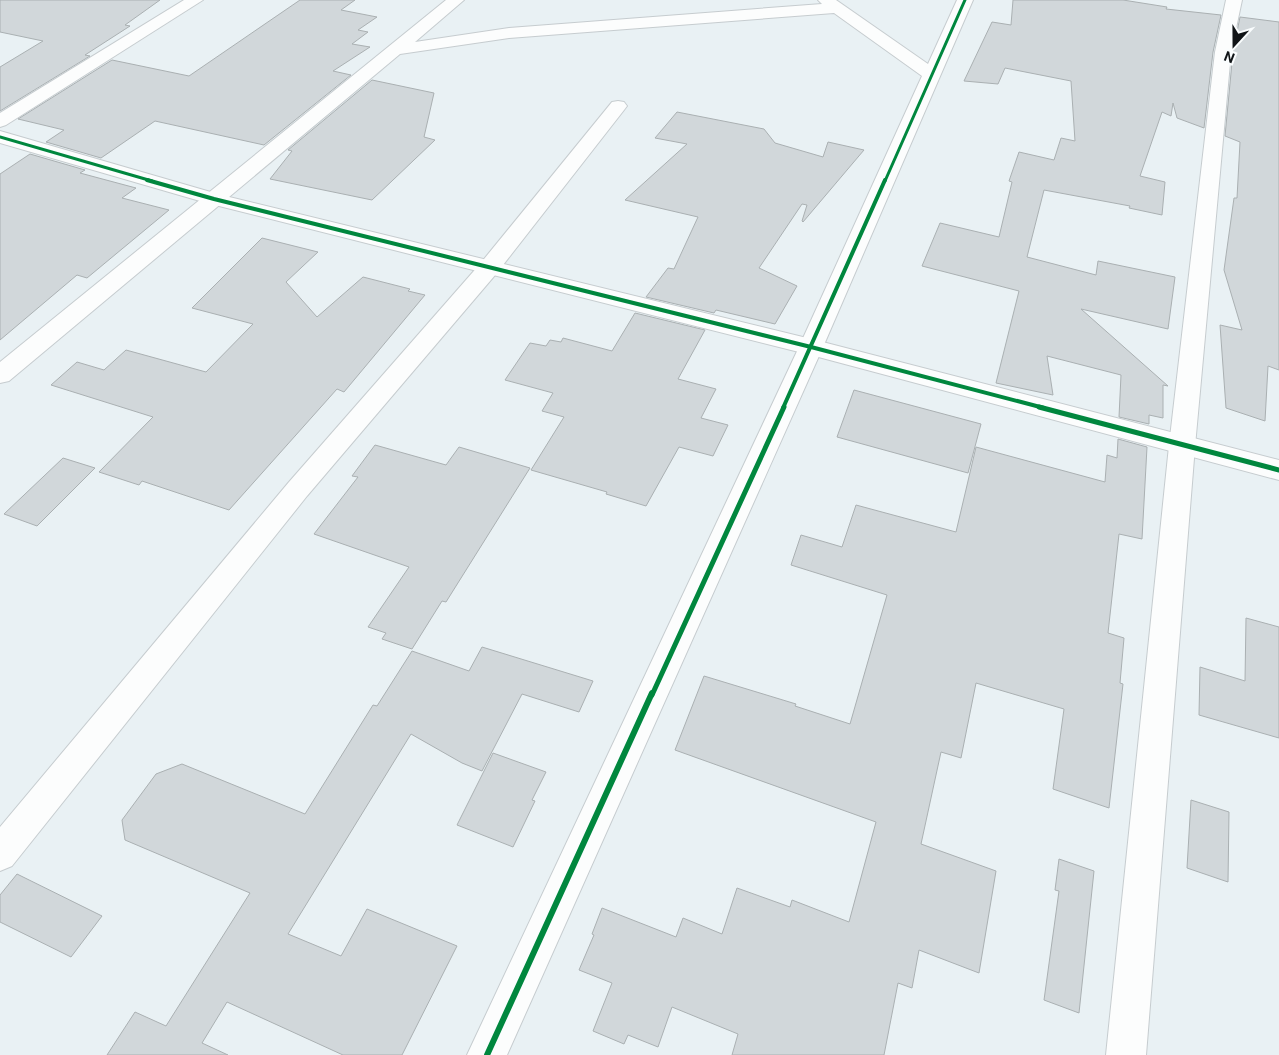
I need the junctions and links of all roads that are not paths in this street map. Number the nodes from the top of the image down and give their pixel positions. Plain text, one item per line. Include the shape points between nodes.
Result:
1 (195, 0) edge
2 (456, 0) edge
3 (965, 0) edge
4 (1234, 0) edge
5 (832, 4) edge
6 (395, 50) junction
7 (932, 75) junction
8 (618, 106) dead end
9 (0, 121) edge
10 (0, 137) edge
11 (214, 200) junction
12 (488, 269) junction
13 (811, 348) junction
14 (0, 375) edge
15 (1182, 446) junction
16 (1279, 470) edge
17 (0, 854) edge
18 (487, 1055) edge
19 (1126, 1055) edge

1 - 9 street
2 - 6 street
3 - 7 street
4 - 15 street via 1223,52
5 - 6 street via 509,33
5 - 7 street
6 - 11 street
7 - 13 street
8 - 12 street
10 - 11 street
11 - 12 street
11 - 14 street
12 - 13 street
12 - 17 street via 298,489
13 - 15 street
13 - 18 street
15 - 16 street
15 - 19 street

